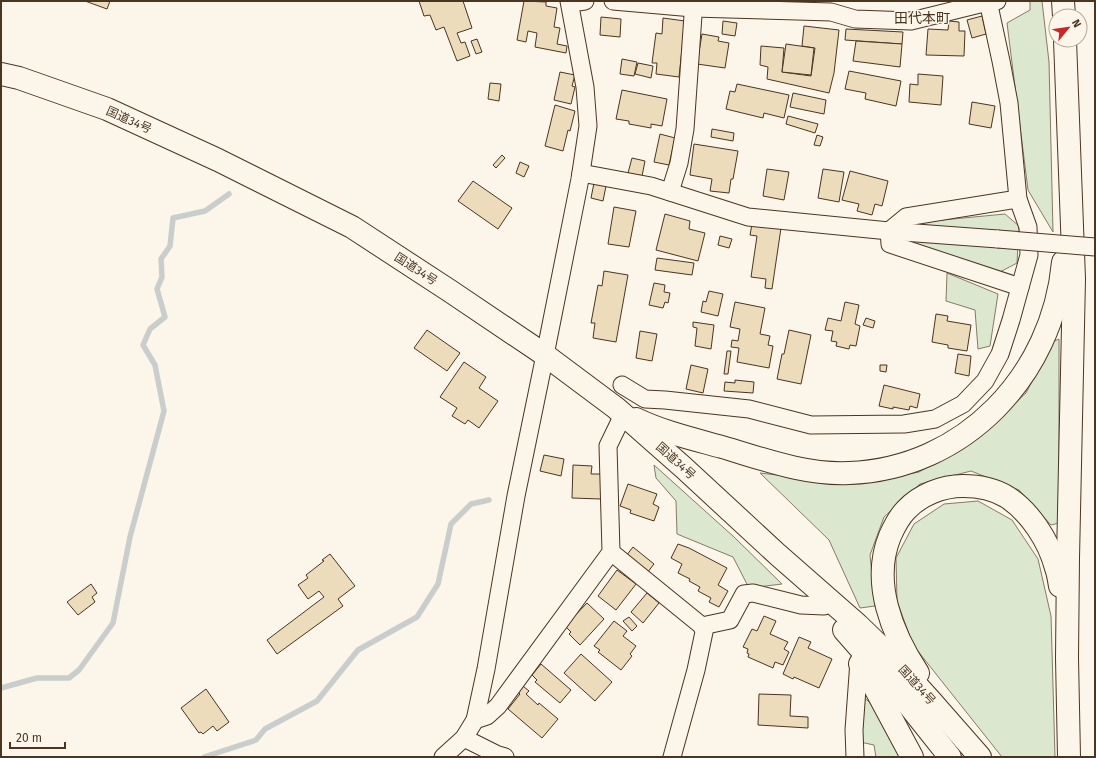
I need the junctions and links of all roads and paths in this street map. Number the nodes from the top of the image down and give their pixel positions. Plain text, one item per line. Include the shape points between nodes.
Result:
1 (613, 1) edge
2 (991, 1) edge
3 (575, 2) edge
4 (693, 5) edge
5 (1065, 48) edge
6 (1, 74) edge
7 (581, 172) junction
8 (1070, 185) junction
9 (670, 192) junction
10 (1018, 200) junction
11 (889, 232) junction
12 (1095, 247) edge
13 (1020, 287) junction
14 (545, 355) junction
15 (622, 385) dead end
16 (619, 412) junction
17 (611, 552) junction
18 (777, 554) junction
19 (827, 610) junction
20 (702, 626) junction
21 (1067, 658) junction
22 (859, 661) junction
23 (475, 720) junction
24 (464, 738) junction
25 (443, 757) edge
26 (505, 757) edge
27 (672, 757) edge
28 (855, 757) edge
29 (912, 757) edge
30 (950, 757) edge
31 (980, 757) edge
32 (1069, 757) edge

1 - 4 street
2 - 4 street via 911,21 855,19 830,12
2 - 10 street via 1008,103
3 - 7 street via 588,126
4 - 9 street via 685,129 679,163
5 - 8 highway
6 - 14 highway, 国道34号 via 20,78 107,109 218,160 352,227
7 - 9 street
7 - 14 street
8 - 16 highway via 1063,265 1056,303 1034,359 1004,401 982,422 933,452 908,463 879,470 848,473 814,472 669,432
8 - 21 highway via 1074,279
9 - 11 street via 748,217
10 - 11 street via 906,217
10 - 13 street via 1028,227 1029,256
11 - 12 street, bridge
11 - 13 street via 890,244
13 - 15 street via 1000,354 985,380 963,404 935,418 904,424 811,425 749,409 645,399
14 - 16 highway, 国道34号
14 - 23 street
16 - 17 street via 608,446
16 - 18 highway, 国道34号
17 - 20 street
17 - 23 street via 498,706 487,716
18 - 19 highway, 国道34号
18 - 31 highway, 国道34号 via 894,660
19 - 20 street via 753,593 744,594 730,620
19 - 22 highway
19 - 30 highway, 国道34号 via 895,688
20 - 27 street via 704,632 696,670
21 - 31 highway via 1062,596 1056,567 1047,544 1022,509 1006,496 989,490 971,486 952,486 920,499 905,510 894,526 883,562 886,604 899,639 917,672
21 - 32 highway
22 - 28 street via 854,730
22 - 29 highway
23 - 24 street
24 - 25 street
24 - 26 street

